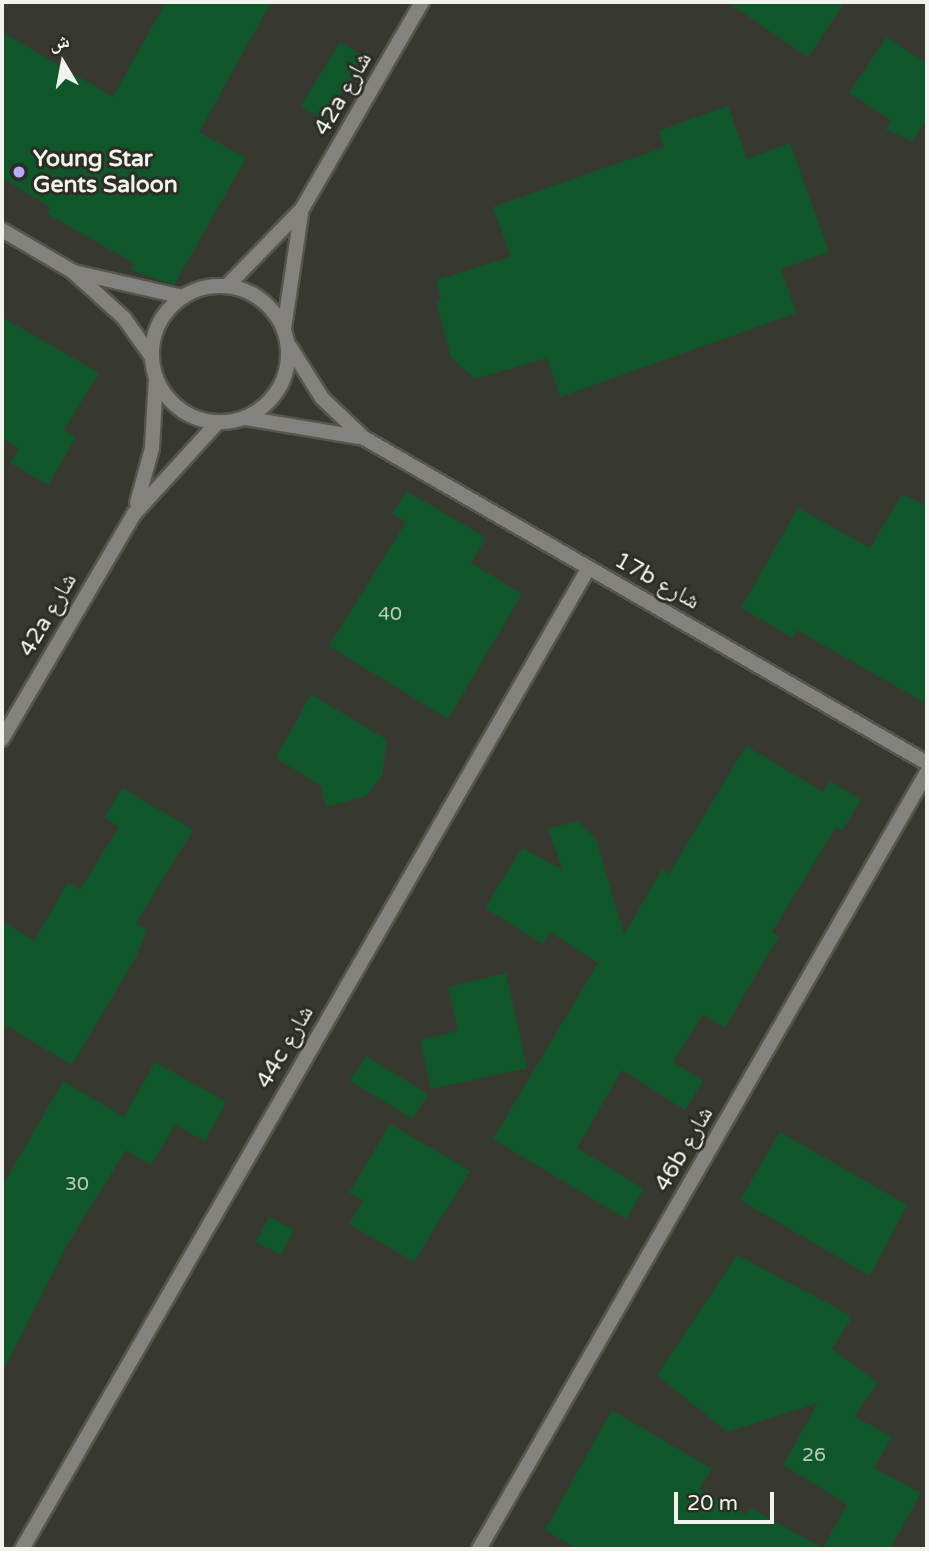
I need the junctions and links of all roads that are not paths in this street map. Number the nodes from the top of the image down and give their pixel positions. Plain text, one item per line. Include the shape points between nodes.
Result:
1 (422, 2) edge
2 (302, 209) junction
3 (2, 230) edge
4 (72, 271) junction
5 (227, 286) junction
6 (183, 298) junction
7 (284, 330) junction
8 (290, 347) junction
9 (151, 356) junction
10 (156, 378) junction
11 (244, 418) junction
12 (217, 423) junction
13 (364, 439) junction
14 (134, 514) junction
15 (588, 569) junction
16 (2, 739) edge
17 (927, 763) edge
18 (927, 772) edge
19 (22, 1549) edge
20 (479, 1549) edge

1 - 2 street, 42a شارع
2 - 5 street, 42a شارع
2 - 7 street, 42a شارع
3 - 4 street
4 - 6 street
4 - 9 street via 124,318
5 - 6 street
5 - 7 street via 250,293 271,308
6 - 9 street via 159,323
7 - 8 street
8 - 11 street via 279,389
8 - 13 street, 17b شارع via 322,398
9 - 10 street
10 - 12 street via 170,401 192,416
10 - 14 street, 42a شارع via 152,448
11 - 12 street
11 - 13 street, 17b شارع
12 - 14 street, 42a شارع
13 - 15 street, 17b شارع
14 - 16 street, 42a شارع
15 - 17 street, 17b شارع
15 - 19 street, 44c شارع
18 - 20 street, 46b شارع

